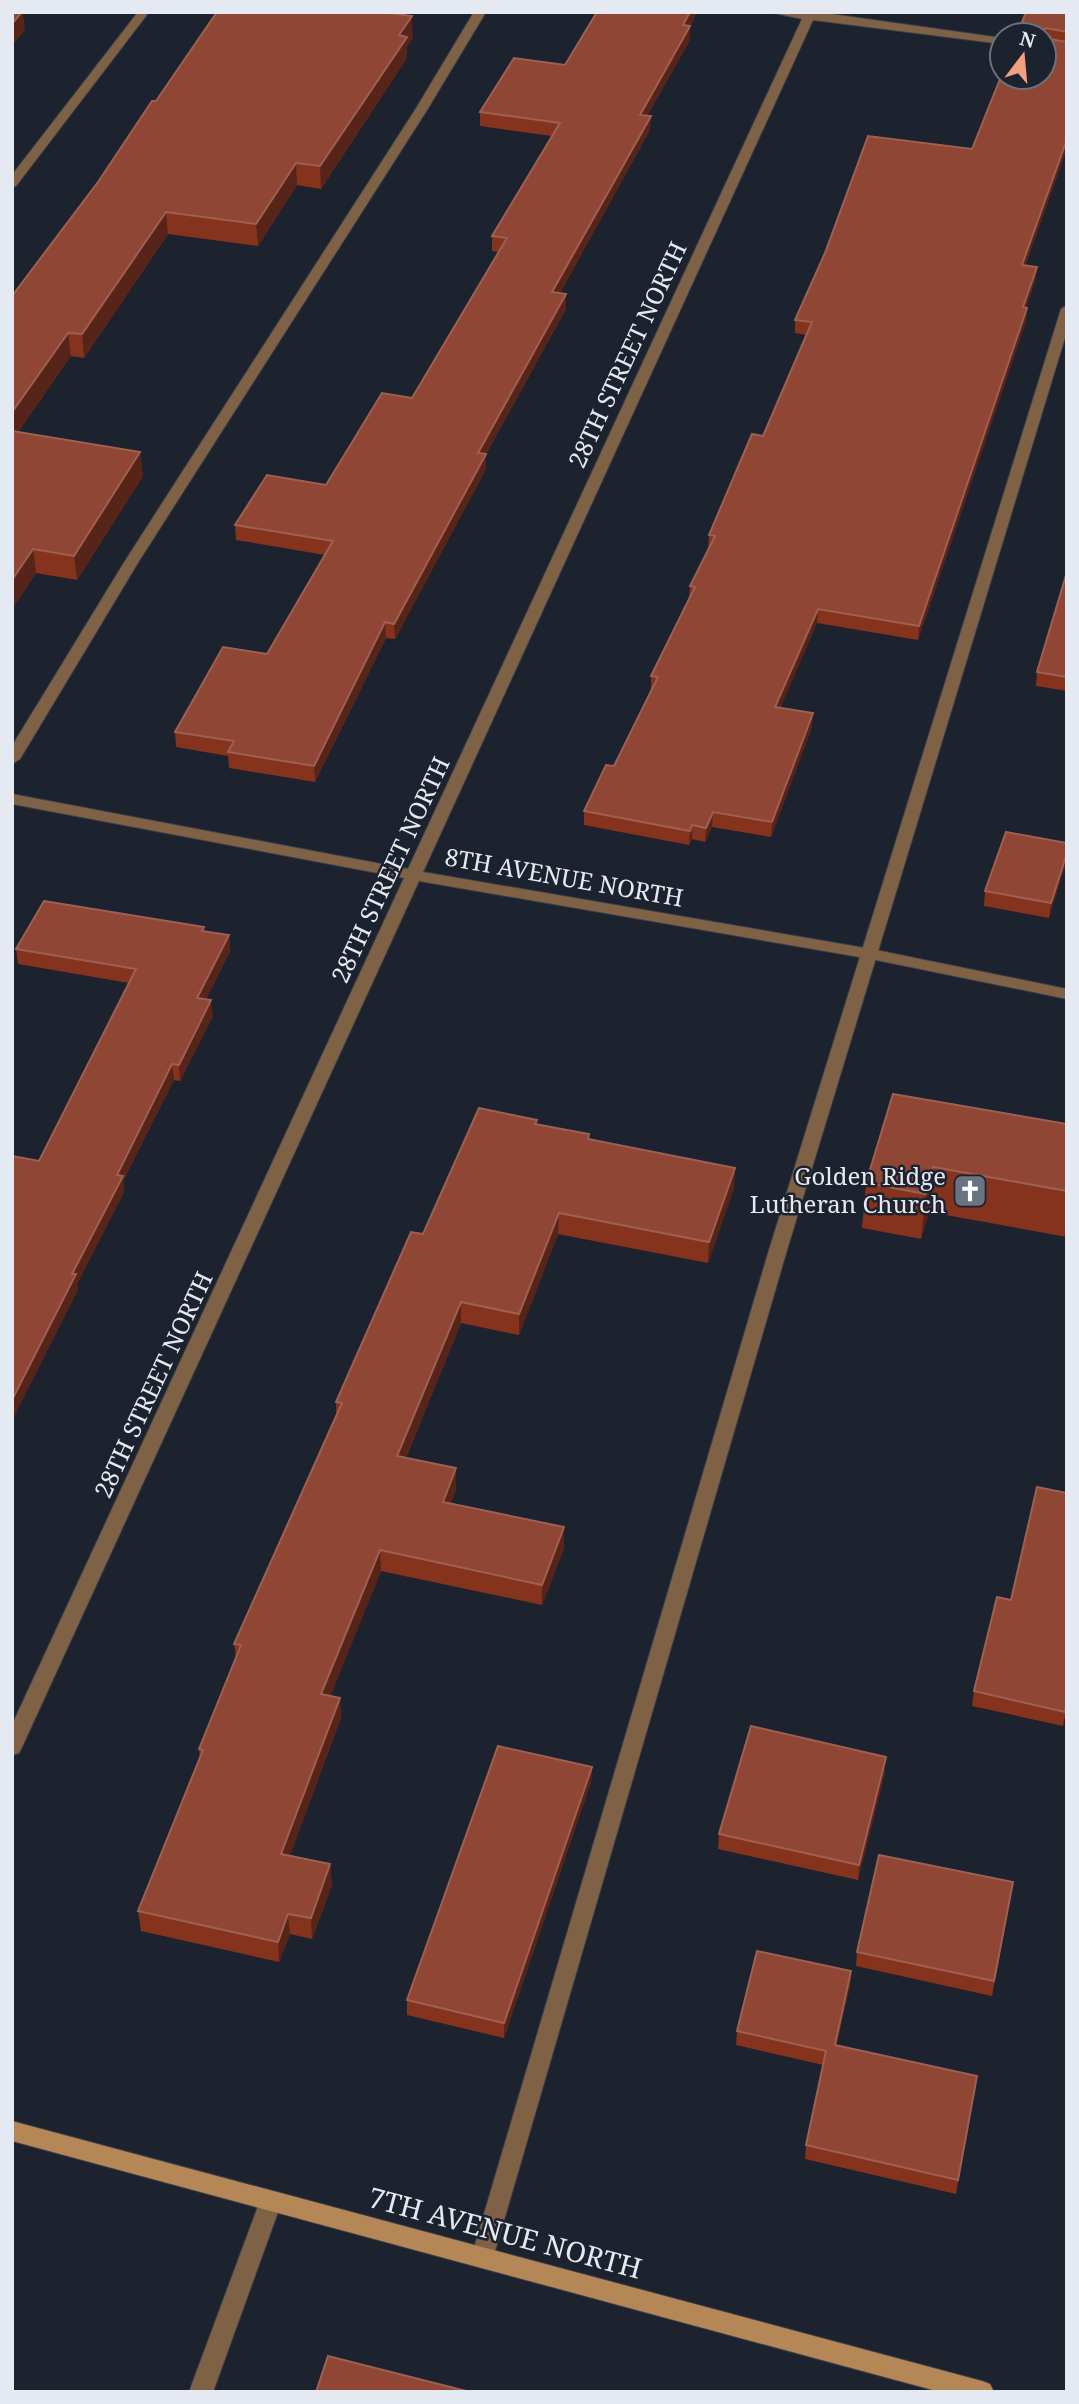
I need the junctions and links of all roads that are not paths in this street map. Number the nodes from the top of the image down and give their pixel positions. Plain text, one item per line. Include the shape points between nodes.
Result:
1 (144, 12) edge
2 (480, 12) edge
3 (774, 12) edge
4 (810, 15) edge
5 (988, 39) edge
6 (12, 183) edge
7 (1067, 309) edge
8 (12, 759) edge
9 (12, 799) edge
10 (414, 875) junction
11 (871, 954) junction
12 (1067, 994) edge
13 (12, 1747) edge
14 (12, 2131) edge
15 (271, 2201) junction
16 (482, 2258) junction
17 (201, 2392) edge
18 (982, 2392) edge

1 - 6 street
2 - 8 street
3 - 4 street
4 - 5 street
4 - 10 street, 28TH STREET NORTH
7 - 11 street
9 - 10 street, 8TH AVENUE NORTH
10 - 11 street, 8TH AVENUE NORTH
10 - 13 street, 28TH STREET NORTH
11 - 12 street, 8TH AVENUE NORTH
11 - 16 street via 774,1263
14 - 15 street, 7TH AVENUE NORTH
15 - 16 street, 7TH AVENUE NORTH
15 - 17 street
16 - 18 street, 7TH AVENUE NORTH

